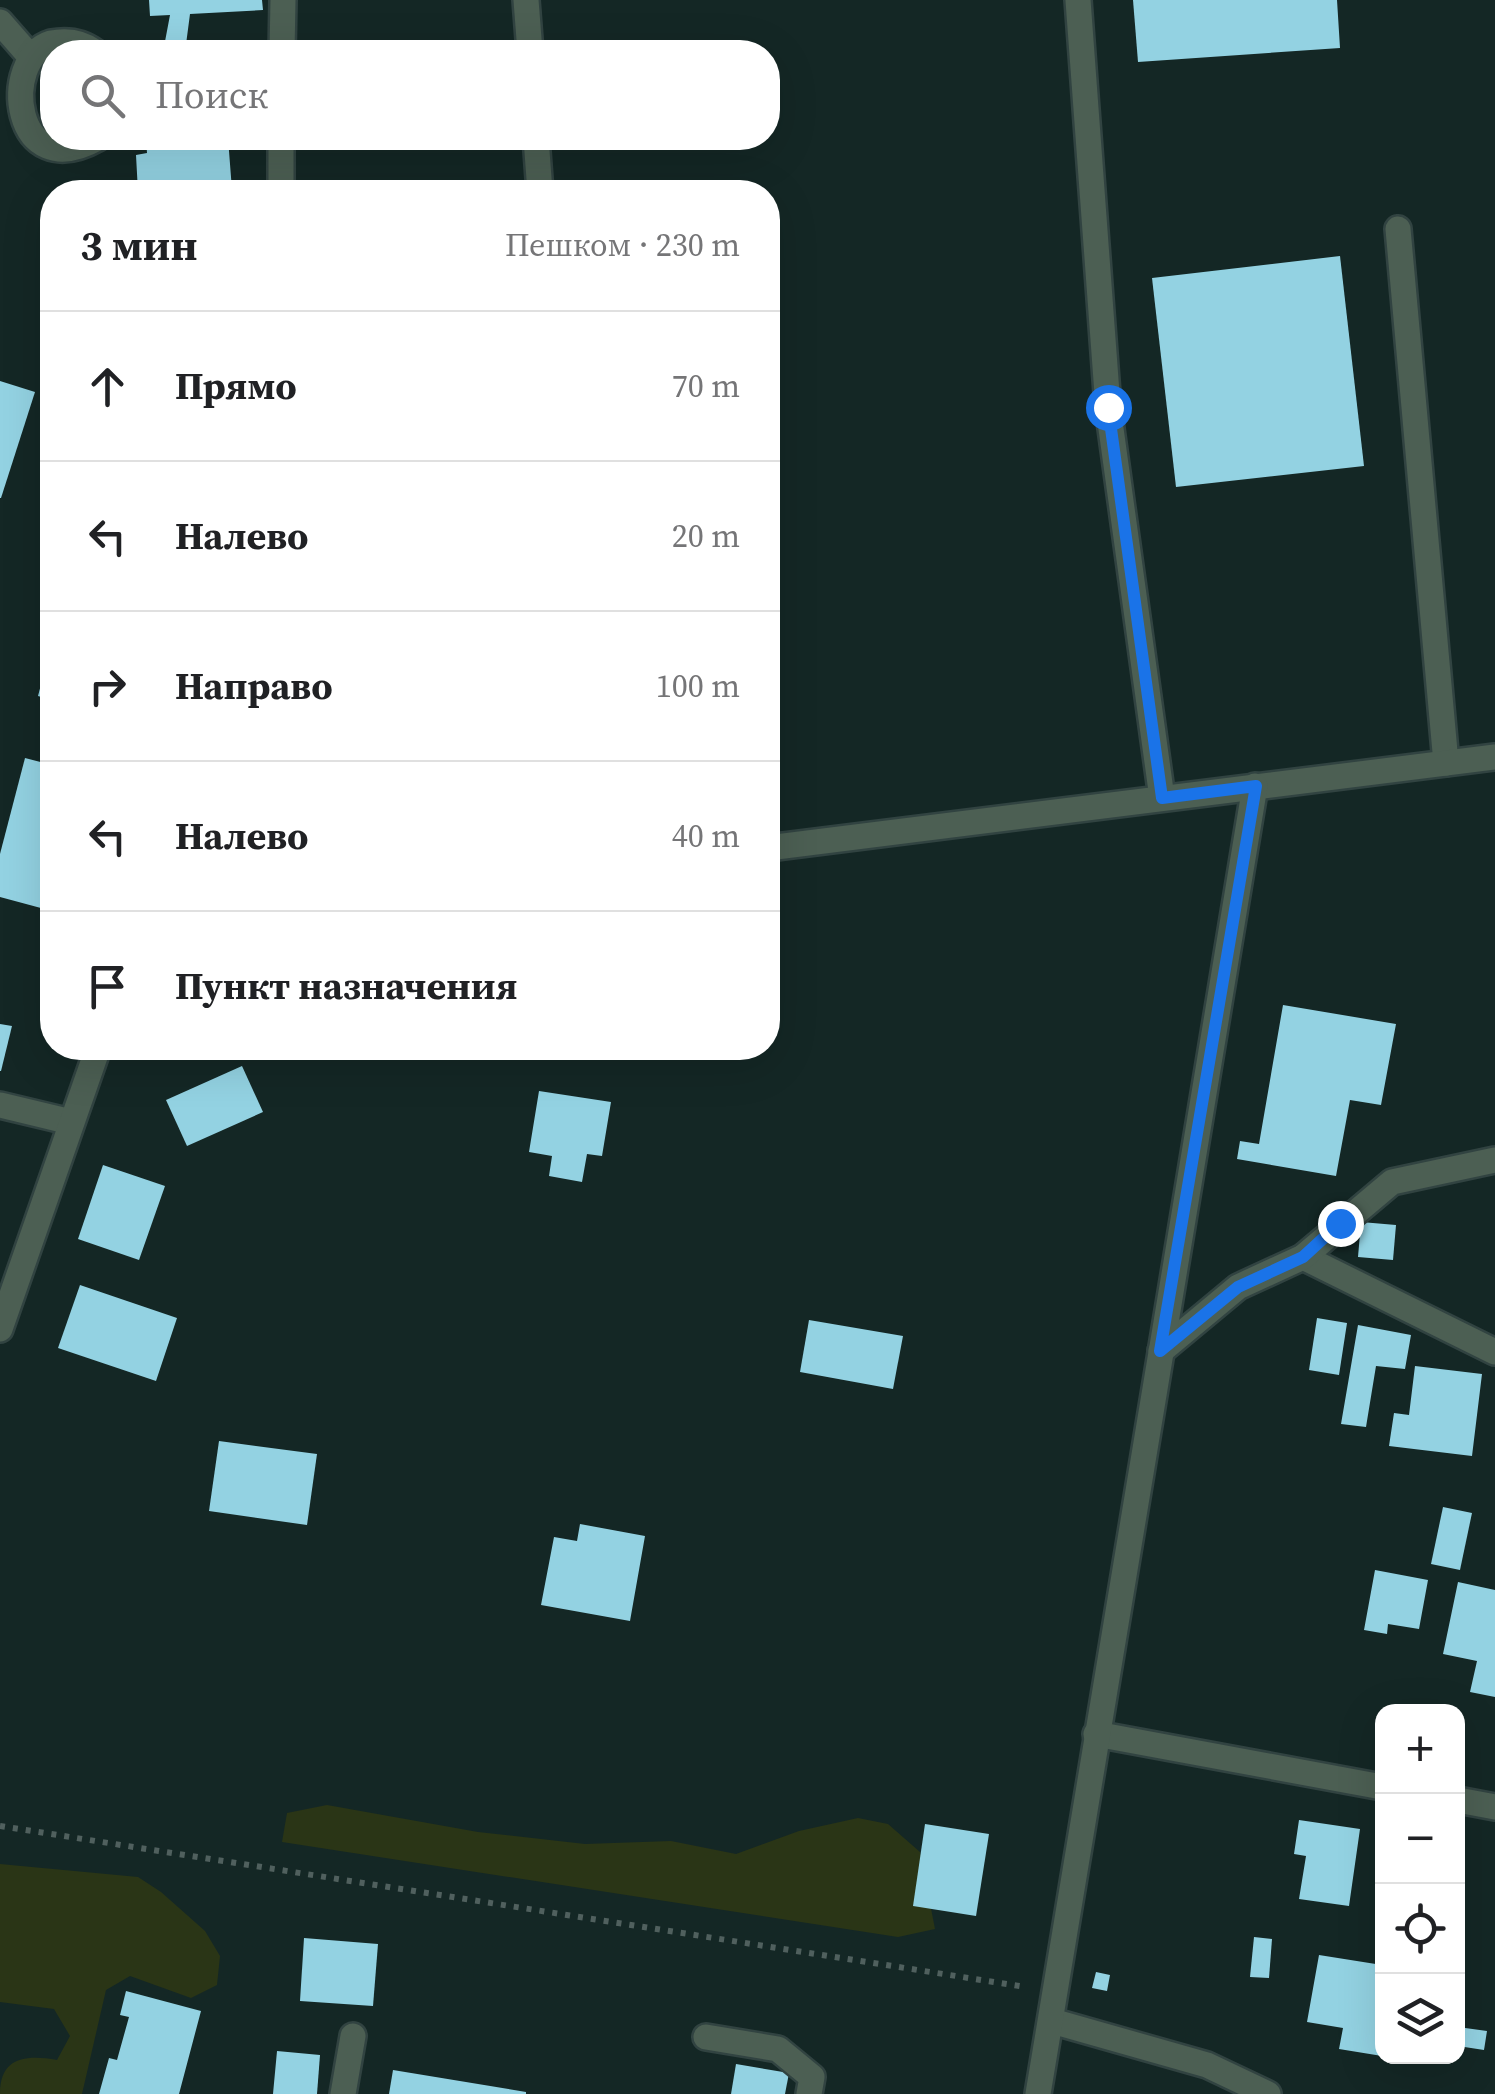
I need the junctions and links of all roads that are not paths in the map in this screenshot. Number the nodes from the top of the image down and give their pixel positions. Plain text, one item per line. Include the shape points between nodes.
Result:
1 (283, 0) edge
2 (526, 0) edge
3 (1078, 0) edge
4 (0, 22) edge
5 (282, 40) edge
6 (529, 40) edge
7 (40, 47) edge
8 (28, 54) junction
9 (40, 145) edge
10 (282, 150) edge
11 (537, 150) edge
12 (281, 180) edge
13 (539, 180) edge
14 (1398, 228) dead end
15 (1495, 756) edge
16 (1446, 762) junction
17 (1256, 786) junction
18 (1162, 798) junction
19 (780, 846) edge
20 (94, 1060) edge
21 (0, 1105) edge
22 (71, 1122) junction
23 (1495, 1160) edge
24 (1303, 1257) junction
25 (0, 1329) edge
26 (1160, 1351) junction
27 (1495, 1352) edge
28 (1096, 1734) junction
29 (1375, 1786) edge
30 (1465, 1801) edge
31 (1495, 1807) edge
32 (1052, 2021) junction
33 (352, 2036) dead end
34 (706, 2038) dead end
35 (343, 2094) edge
36 (809, 2094) edge
37 (1038, 2094) edge
38 (1268, 2094) edge

1 - 5 street
2 - 6 street
3 - 18 street via 1108,407
4 - 8 street
7 - 8 street
8 - 9 street via 8,91 22,131
10 - 12 street
11 - 13 street
14 - 16 street
15 - 16 street
16 - 17 street
17 - 18 street
17 - 26 street
18 - 19 street
20 - 22 street
21 - 22 street
22 - 25 street
23 - 24 street via 1392,1182
24 - 26 street via 1238,1287
24 - 27 street
26 - 28 street
28 - 29 street
28 - 32 street
30 - 31 street
32 - 37 street
32 - 38 street via 1207,2066
33 - 35 street
34 - 36 street via 778,2049 812,2076

